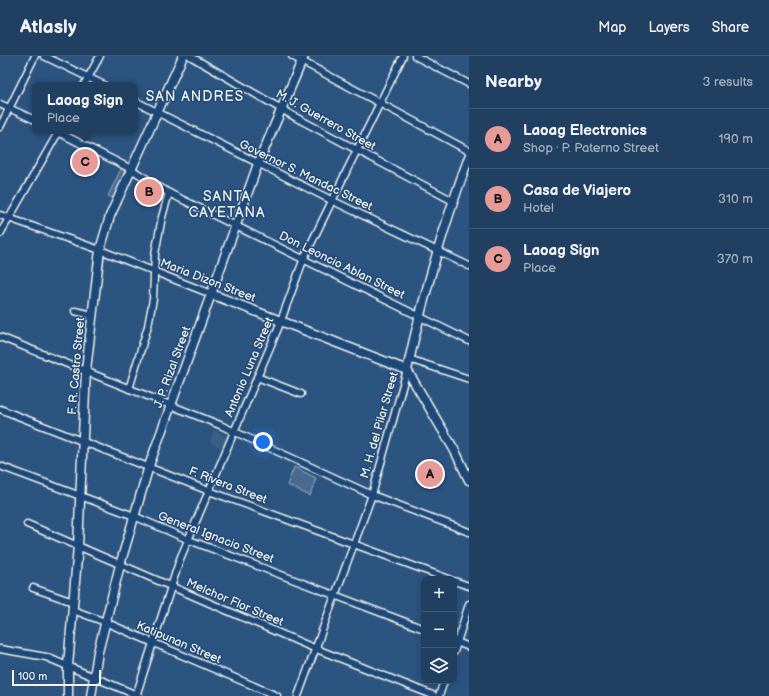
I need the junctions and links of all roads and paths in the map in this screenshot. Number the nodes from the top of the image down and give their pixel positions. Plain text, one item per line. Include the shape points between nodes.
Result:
1 (35, 56) edge
2 (44, 56) edge
3 (100, 56) edge
4 (183, 56) edge
5 (190, 56) edge
6 (292, 56) edge
7 (403, 56) edge
8 (415, 56) edge
9 (303, 59) edge
10 (88, 77) junction
11 (86, 82) edge
12 (98, 82) edge
13 (469, 84) edge
14 (138, 103) edge
15 (0, 104) edge
16 (380, 104) junction
17 (10, 108) junction
18 (281, 108) junction
19 (156, 112) junction
20 (32, 119) edge
21 (0, 127) edge
22 (56, 134) edge
23 (64, 134) edge
24 (357, 150) junction
25 (469, 151) edge
26 (469, 157) edge
27 (258, 164) junction
28 (131, 169) junction
29 (169, 193) junction
30 (331, 200) junction
31 (453, 200) junction
32 (0, 215) edge
33 (8, 219) junction
34 (236, 225) junction
35 (0, 234) edge
36 (100, 250) junction
37 (437, 251) junction
38 (304, 258) junction
39 (469, 266) edge
40 (153, 271) junction
41 (211, 294) junction
42 (75, 311) dead end
43 (92, 315) junction
44 (419, 315) junction
45 (281, 321) junction
46 (0, 337) edge
47 (469, 341) edge
48 (409, 359) junction
49 (86, 370) junction
50 (407, 370) junction
51 (257, 377) junction
52 (469, 378) edge
53 (129, 389) junction
54 (301, 394) dead end
55 (170, 406) junction
56 (0, 409) edge
57 (234, 432) junction
58 (82, 441) junction
59 (0, 466) edge
60 (149, 466) junction
61 (469, 480) edge
62 (209, 491) junction
63 (372, 495) junction
64 (80, 496) junction
65 (134, 516) junction
66 (27, 524) dead end
67 (469, 532) edge
68 (189, 540) junction
69 (353, 544) junction
70 (78, 546) junction
71 (120, 565) junction
72 (441, 576) edge
73 (457, 582) edge
74 (469, 586) edge
75 (170, 587) junction
76 (33, 588) dead end
77 (336, 595) junction
78 (73, 602) junction
79 (469, 604) edge
80 (73, 610) junction
81 (105, 622) junction
82 (421, 628) edge
83 (457, 639) edge
84 (457, 642) edge
85 (152, 643) junction
86 (469, 647) edge
87 (316, 648) junction
88 (0, 649) edge
89 (68, 666) junction
90 (93, 677) junction
91 (443, 684) edge
92 (68, 696) edge
93 (91, 696) edge
94 (137, 696) edge
95 (277, 696) edge
96 (298, 696) edge
97 (436, 696) edge
98 (439, 696) edge

1 - 17 street
2 - 10 street
3 - 10 street
4 - 19 main road, F. R. Castro Street
5 - 18 street, M. J. Guerrero Street
6 - 9 street
7 - 16 street, Antonio Luna Street
8 - 13 street
9 - 16 street
9 - 18 main road, J. P. Rizal Street
10 - 11 street
10 - 12 street
14 - 19 street, Governor S. Mandac Street
15 - 17 street
16 - 24 street, Antonio Luna Street
16 - 25 street
17 - 20 street
17 - 21 street
18 - 24 street, M. J. Guerrero Street
18 - 27 main road, J. P. Rizal Street
19 - 27 street, Governor S. Mandac Street
19 - 28 main road, F. R. Castro Street
22 - 33 street
23 - 28 street, Don Leoncio Ablan Street
24 - 30 street, Antonio Luna Street
24 - 31 street, M. J. Guerrero Street
26 - 31 main road, M. H. del Pilar Street
27 - 30 street, Governor S. Mandac Street
27 - 34 main road, J. P. Rizal Street
28 - 29 street, Don Leoncio Ablan Street
28 - 36 main road, F. R. Castro Street via 110,216
29 - 34 street, Don Leoncio Ablan Street
29 - 40 street via 162,217
30 - 37 street, Governor S. Mandac Street
30 - 38 street, Antonio Luna Street
31 - 37 main road, M. H. del Pilar Street
32 - 33 street, Maria Dizon Street
33 - 35 street
33 - 36 street, Maria Dizon Street
34 - 38 street, Don Leoncio Ablan Street
34 - 41 main road, J. P. Rizal Street
36 - 40 street, Maria Dizon Street
36 - 43 main road, F. R. Castro Street
37 - 39 street, Governor S. Mandac Street
37 - 44 main road, M. H. del Pilar Street
38 - 44 street, Don Leoncio Ablan Street
38 - 45 street, Antonio Luna Street
40 - 41 street, Maria Dizon Street
40 - 53 street via 153,299 148,326
41 - 45 main road, Maria Dizon Street
41 - 55 main road, J. P. Rizal Street
42 - 43 street
43 - 49 main road, F. R. Castro Street
44 - 47 street, Don Leoncio Ablan Street
44 - 48 main road, M. H. del Pilar Street
45 - 50 main road, Maria Dizon Street
45 - 51 street, Antonio Luna Street
46 - 49 street
48 - 50 main road, M. H. del Pilar Street
48 - 52 street
49 - 53 street
49 - 58 main road, F. R. Castro Street
50 - 61 main road
50 - 63 street, M. H. del Pilar Street
51 - 54 street
51 - 57 street, Antonio Luna Street
53 - 55 street
55 - 57 street
55 - 60 main road, J. P. Rizal Street
56 - 58 street, F. Rivera Street
57 - 62 street, Antonio Luna Street
57 - 63 street
58 - 60 street, F. Rivera Street
58 - 64 main road, F. R. Castro Street
59 - 64 street, General Ignacio Street
60 - 62 street, F. Rivera Street
60 - 65 main road, J. P. Rizal Street
62 - 68 street, Antonio Luna Street
62 - 69 street, F. Rivera Street
63 - 67 street
63 - 69 street, M. H. del Pilar Street
64 - 65 street, General Ignacio Street
64 - 70 main road, F. R. Castro Street
65 - 68 street, General Ignacio Street
65 - 71 main road, J. P. Rizal Street
66 - 70 street, Melchor Flor Street
68 - 75 street, Antonio Luna Street
68 - 77 street, General Ignacio Street
69 - 72 street, F. Rivera Street
69 - 77 street, M. H. del Pilar Street
70 - 71 street, Melchor Flor Street
70 - 78 main road, F. R. Castro Street
71 - 75 street, Melchor Flor Street
71 - 81 main road, J. P. Rizal Street
73 - 74 street
75 - 85 street, Antonio Luna Street
75 - 87 street, Melchor Flor Street
76 - 78 street
77 - 82 street, General Ignacio Street
77 - 87 street, M. H. del Pilar Street
78 - 80 main road, F. R. Castro Street
79 - 83 street
80 - 81 street, Katipunan Street
80 - 89 main road, F. R. Castro Street
81 - 85 street, Katipunan Street
81 - 90 main road, J. P. Rizal Street
84 - 86 street
85 - 94 street, Antonio Luna Street
85 - 95 street, Katipunan Street
87 - 96 street, M. H. del Pilar Street
87 - 97 street, Melchor Flor Street
88 - 89 street via 39,655
89 - 90 street
89 - 92 main road, F. R. Castro Street
90 - 93 main road, J. P. Rizal Street
90 - 94 street
91 - 98 street

